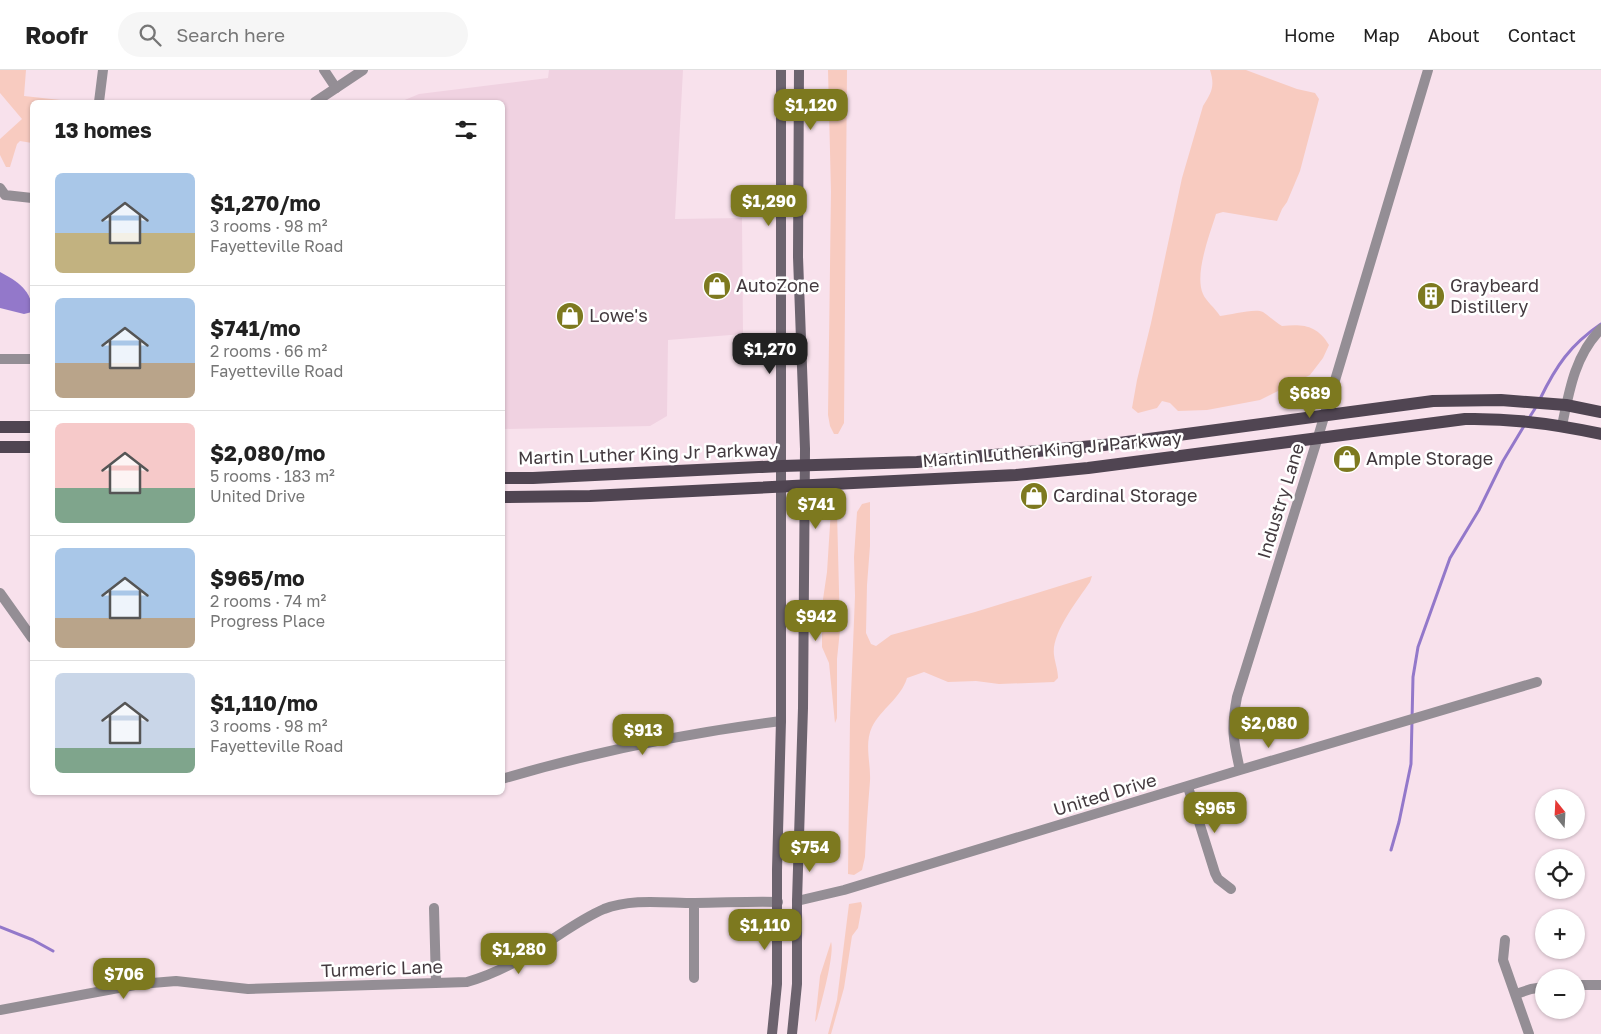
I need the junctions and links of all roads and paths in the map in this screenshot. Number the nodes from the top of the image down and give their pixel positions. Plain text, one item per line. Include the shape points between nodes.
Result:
1 (102, 70) edge
2 (324, 70) edge
3 (362, 70) edge
4 (781, 70) edge
5 (799, 70) edge
6 (1428, 70) edge
7 (336, 88) junction
8 (99, 100) edge
9 (318, 100) edge
10 (0, 188) edge
11 (30, 198) edge
12 (1601, 329) edge
13 (30, 359) edge
14 (0, 360) edge
15 (1566, 405) junction
16 (1601, 412) edge
17 (1324, 416) junction
18 (1562, 426) junction
19 (0, 427) edge
20 (30, 427) edge
21 (1601, 434) edge
22 (1318, 437) junction
23 (0, 448) edge
24 (30, 448) edge
25 (782, 466) junction
26 (804, 466) junction
27 (505, 478) edge
28 (781, 486) junction
29 (804, 486) junction
30 (505, 497) edge
31 (0, 593) edge
32 (30, 635) edge
33 (1537, 682) dead end
34 (781, 721) junction
35 (1240, 770) junction
36 (505, 778) edge
37 (1188, 787) junction
38 (1231, 889) dead end
39 (797, 901) junction
40 (778, 902) junction
41 (694, 903) junction
42 (434, 908) dead end
43 (1505, 940) dead end
44 (694, 978) dead end
45 (436, 983) junction
46 (1585, 985) edge
47 (1601, 985) edge
48 (1535, 988) edge
49 (1516, 994) junction
50 (0, 1010) edge
51 (772, 1034) edge
52 (792, 1034) edge
53 (1530, 1034) edge

1 - 8 street
2 - 7 street
3 - 7 street
4 - 25 main road
5 - 26 main road via 798,257
6 - 17 street, Industry Lane
7 - 9 street
10 - 11 street via 5,195
12 - 15 street via 1579,361
13 - 14 street
15 - 16 main road, Martin Luther King Jr Parkway
15 - 17 main road, Martin Luther King Jr Parkway via 1501,400 1433,401
15 - 18 street
17 - 22 street, Industry Lane
17 - 26 main road, Martin Luther King Jr Parkway via 1070,449 917,462
18 - 21 main road, Martin Luther King Jr Parkway
18 - 22 main road, Martin Luther King Jr Parkway via 1518,420 1465,419
19 - 20 main road
22 - 29 main road, Martin Luther King Jr Parkway via 1035,473
22 - 35 street, Industry Lane via 1237,697 1233,742
23 - 24 main road
25 - 26 main road, Martin Luther King Jr Parkway
25 - 27 main road, Martin Luther King Jr Parkway
25 - 28 main road
26 - 29 main road
28 - 29 main road, Martin Luther King Jr Parkway
28 - 30 main road, Martin Luther King Jr Parkway
28 - 34 main road
29 - 39 main road via 803,708
31 - 32 street
33 - 35 street, United Drive
34 - 36 street via 636,745
34 - 40 main road
35 - 37 street, United Drive
37 - 38 street via 1214,873
37 - 39 street, United Drive via 844,890
39 - 52 main road via 797,984
40 - 41 street, Turmeric Lane
40 - 51 main road via 777,984
41 - 44 street
41 - 45 street, Turmeric Lane via 629,904 606,908 494,973 467,982
42 - 45 street
43 - 49 street via 1503,960
45 - 50 street, Turmeric Lane via 248,990 176,981 140,984
46 - 47 street
48 - 49 street
49 - 53 street

